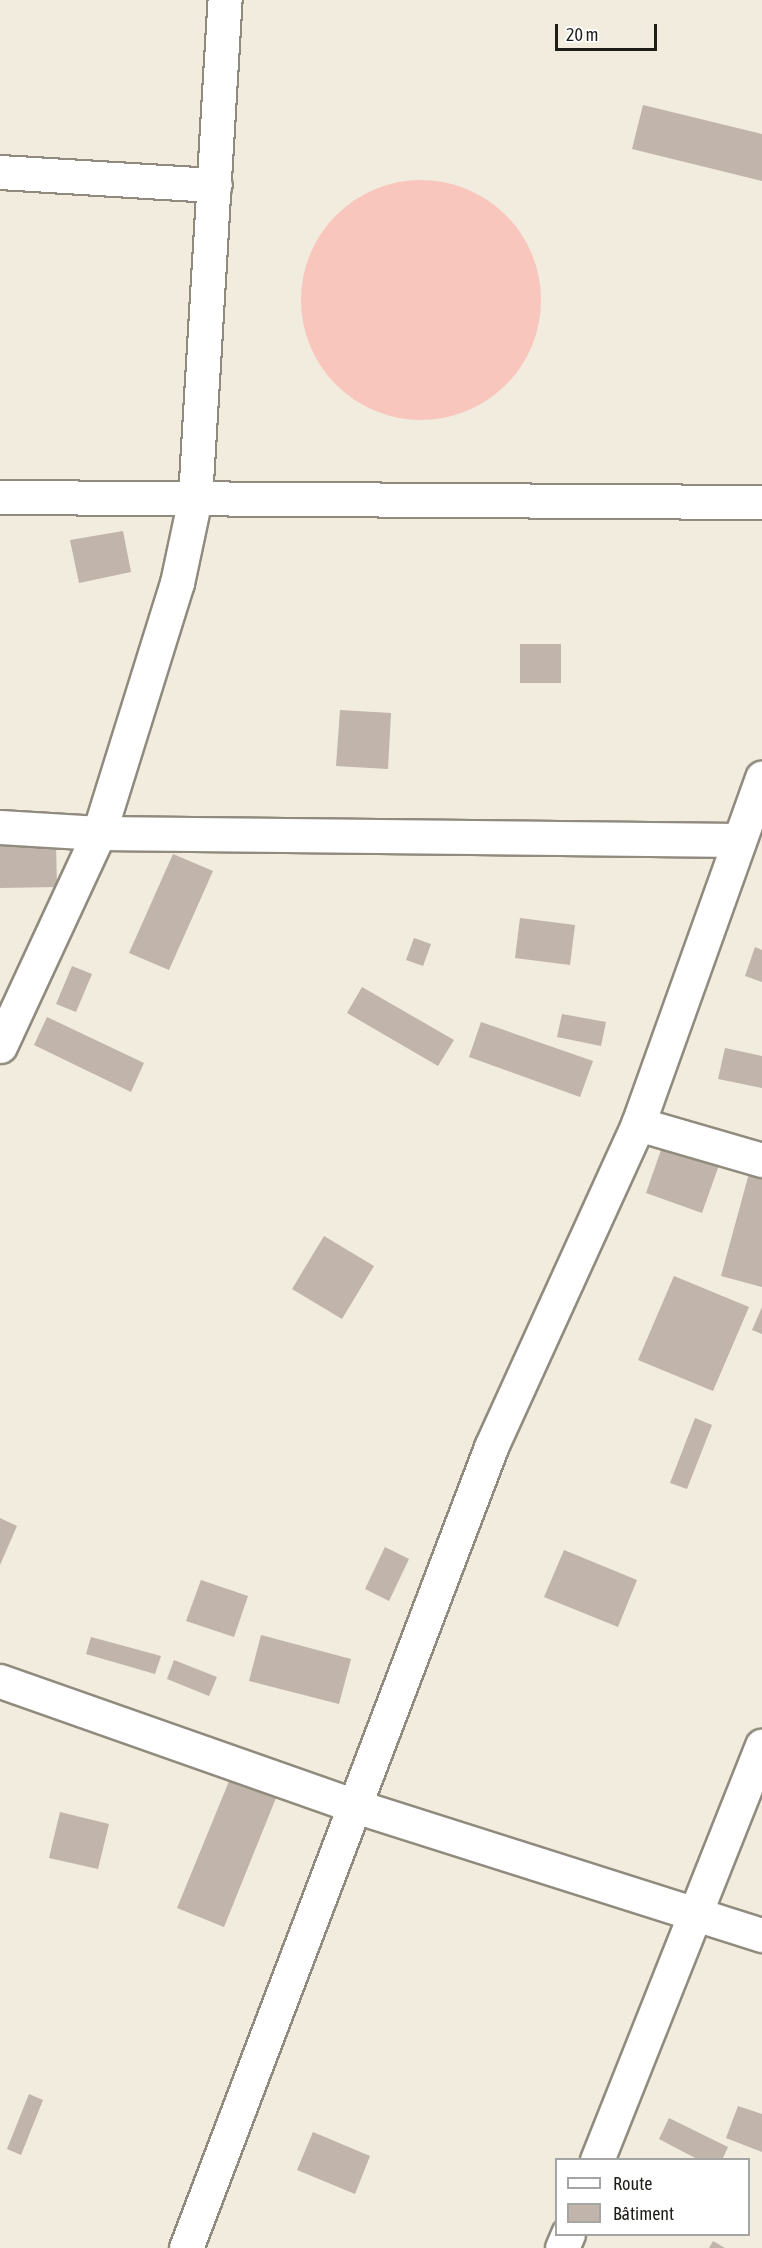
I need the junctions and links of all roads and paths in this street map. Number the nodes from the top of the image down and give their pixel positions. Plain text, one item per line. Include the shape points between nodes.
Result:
1 (225, 0) edge
2 (0, 172) edge
3 (215, 185) junction
4 (0, 497) edge
5 (195, 498) junction
6 (762, 502) edge
7 (762, 777) edge
8 (0, 827) edge
9 (99, 833) junction
10 (739, 840) junction
11 (0, 1046) edge
12 (638, 1124) junction
13 (762, 1160) edge
14 (0, 1681) edge
15 (762, 1746) edge
16 (355, 1806) junction
17 (695, 1914) junction
18 (762, 1935) edge
19 (598, 2158) edge
20 (186, 2248) edge

1 - 3 street
2 - 3 street
3 - 5 street
4 - 5 street
5 - 6 street
5 - 9 street via 177,583
7 - 10 street
8 - 9 street
9 - 10 street
9 - 11 street
10 - 12 street
12 - 13 street
12 - 16 street via 491,1447
14 - 16 street
15 - 17 street
16 - 17 street
16 - 20 street
17 - 18 street
17 - 19 street

